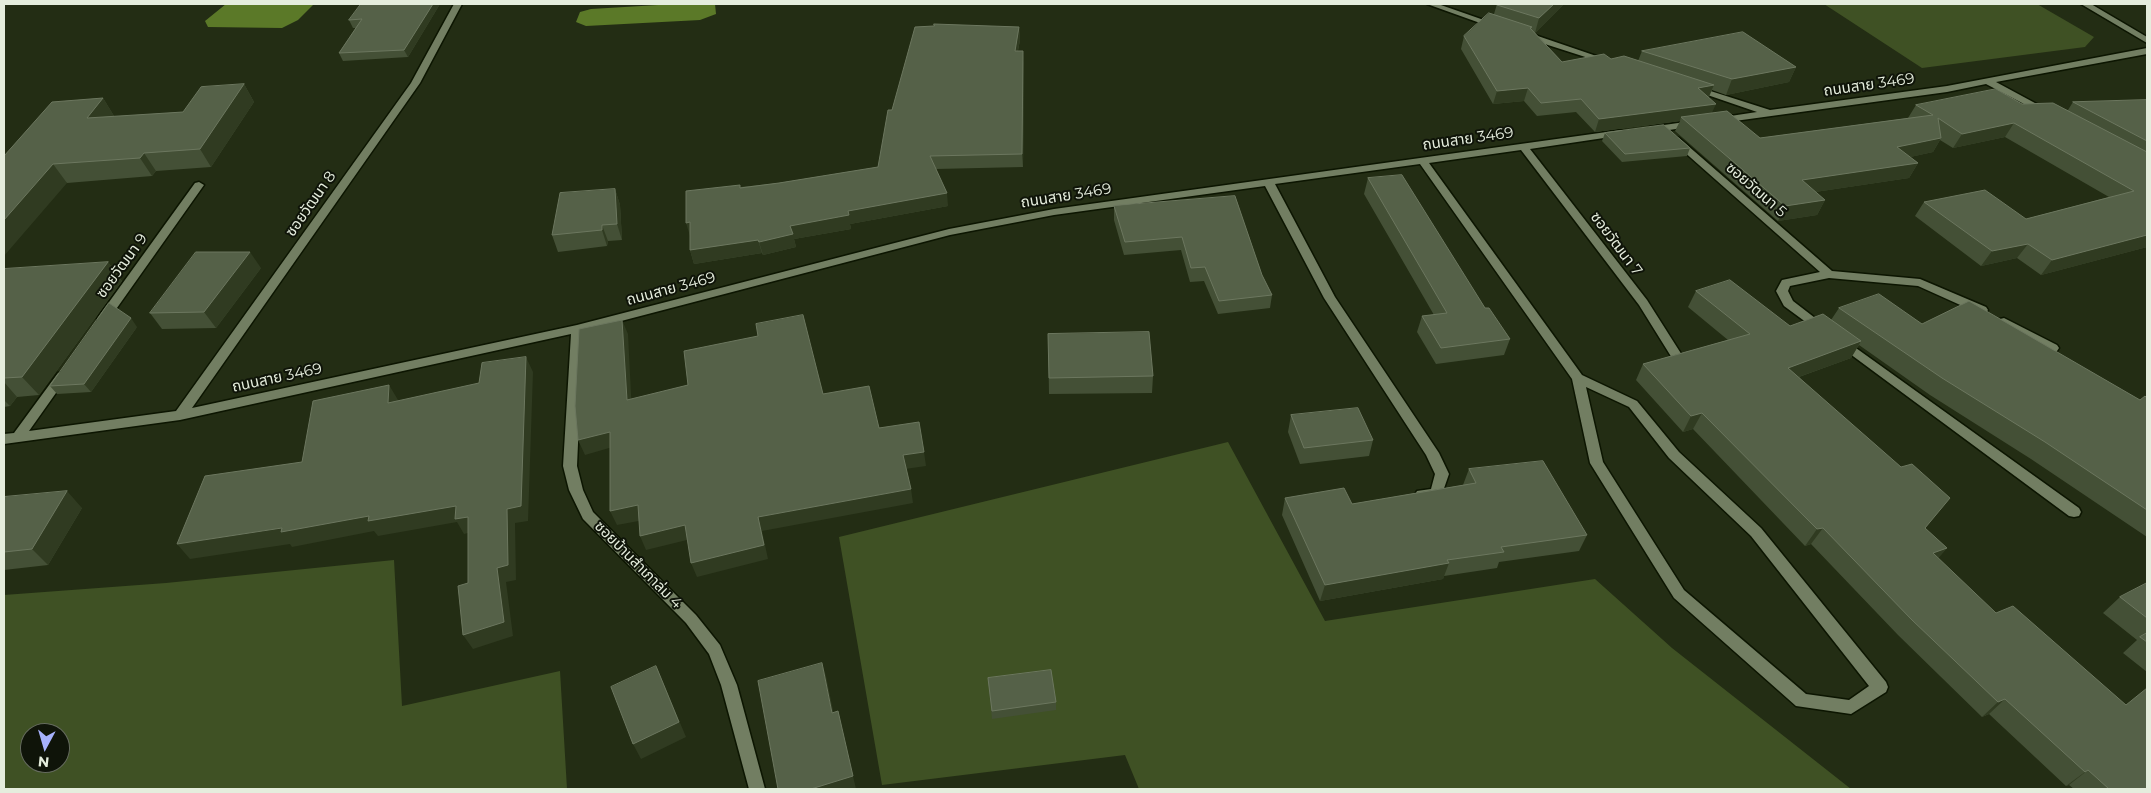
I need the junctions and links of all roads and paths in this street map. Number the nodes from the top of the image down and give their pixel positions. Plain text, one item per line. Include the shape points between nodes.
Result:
1 (458, 4) edge
2 (1431, 4) edge
3 (2085, 4) edge
4 (1505, 28) edge
5 (1515, 32) edge
6 (2147, 40) edge
7 (2147, 51) edge
8 (1618, 65) edge
9 (1988, 82) junction
10 (1685, 86) edge
11 (1770, 113) junction
12 (2055, 118) edge
13 (1663, 128) junction
14 (1523, 146) junction
15 (1422, 160) junction
16 (1268, 181) junction
17 (199, 185) dead end
18 (1829, 274) junction
19 (97, 327) edge
20 (577, 329) junction
21 (2053, 348) edge
22 (1680, 363) edge
23 (68, 367) edge
24 (1578, 378) junction
25 (180, 415) junction
26 (17, 438) junction
27 (4, 440) edge
28 (1408, 497) edge
29 (2074, 512) dead end
30 (757, 789) edge

1 - 25 street, ซอยวัฒนา 8 via 416,83
2 - 4 street
3 - 6 street
5 - 8 street
7 - 9 street, ถนนสาย 3469
9 - 11 street, ถนนสาย 3469
9 - 12 street
10 - 11 street
11 - 13 street, ถนนสาย 3469
13 - 14 street, ถนนสาย 3469
13 - 18 street, ซอยวัฒนา 5
14 - 15 street, ถนนสาย 3469
14 - 22 street, ซอยวัฒนา 7 via 1643,303
15 - 16 street, ถนนสาย 3469
15 - 24 street
16 - 20 street, ถนนสาย 3469 via 1054,212 949,232
16 - 28 street via 1330,298 1432,453 1442,474 1436,493
17 - 19 street, ซอยวัฒนา 9
18 - 21 street via 1920,283 1966,301
18 - 29 street via 1786,283 1782,291 1788,303
20 - 25 street, ถนนสาย 3469
20 - 30 street, ซอยบ้านสำเภาล่ม 4 via 570,466 576,490 588,515 691,619 715,650 729,685
23 - 26 street
24 - 24 street via 1633,404 1674,455 1756,532 1880,687 1851,707 1802,701 1678,594 1598,464
25 - 26 street, ถนนสาย 3469
26 - 27 street, ถนนสาย 3469

